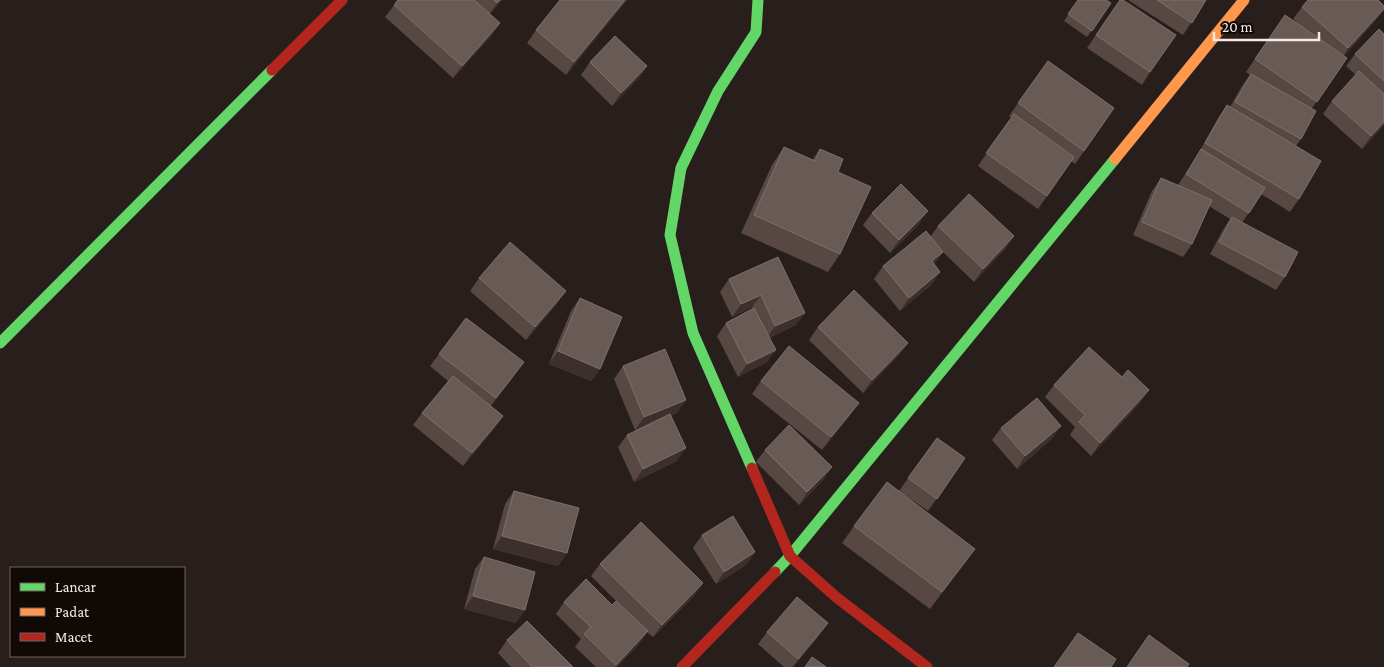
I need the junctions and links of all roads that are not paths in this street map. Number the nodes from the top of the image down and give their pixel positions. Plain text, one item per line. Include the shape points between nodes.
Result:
1 (342, 0) edge
2 (758, 0) edge
3 (1244, 0) edge
4 (0, 343) edge
5 (790, 556) junction
6 (682, 667) edge
7 (927, 667) edge

1 - 4 street
2 - 5 street via 756,32 718,90 681,168 670,235 693,333
3 - 5 street
5 - 6 street
5 - 7 street via 836,598

